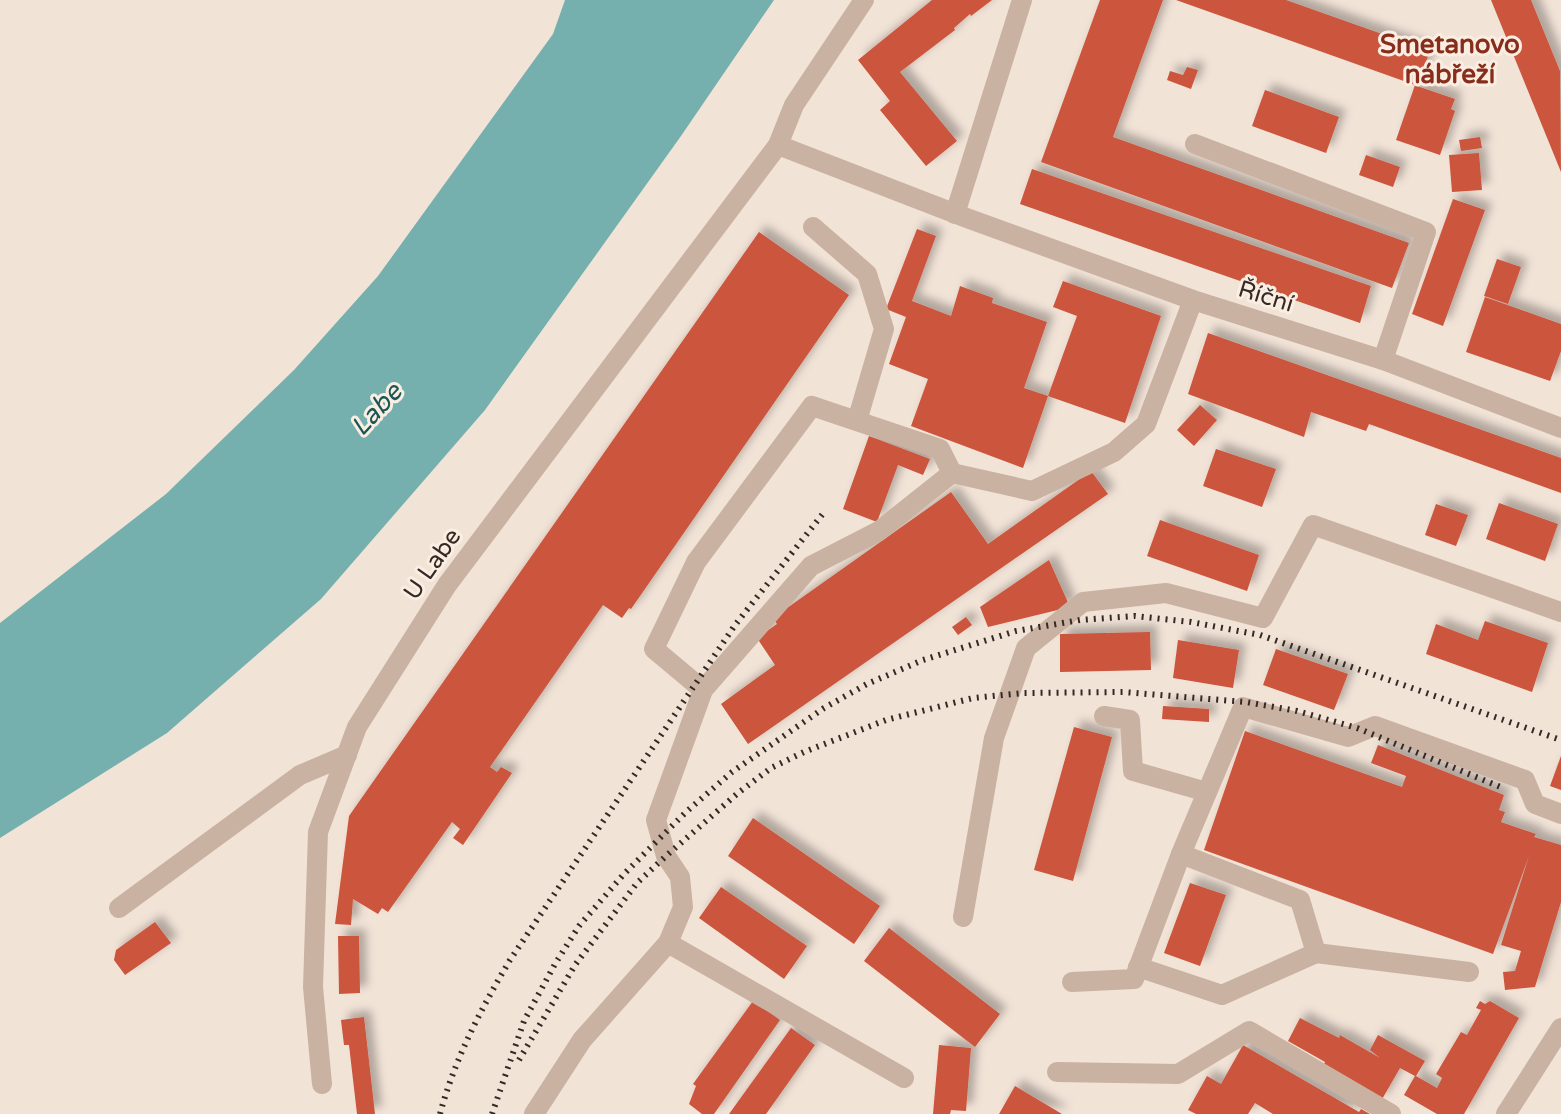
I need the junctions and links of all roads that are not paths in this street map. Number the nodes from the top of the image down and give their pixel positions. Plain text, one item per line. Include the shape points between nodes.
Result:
1 (864, 0) edge
2 (1022, 0) edge
3 (1195, 144) dead end
4 (778, 145) junction
5 (955, 214) junction
6 (813, 227) dead end
7 (1193, 300) junction
8 (1383, 360) junction
9 (857, 421) junction
10 (1561, 428) edge
11 (952, 473) junction
12 (1561, 612) edge
13 (703, 690) junction
14 (1104, 716) dead end
15 (347, 755) junction
16 (1207, 792) junction
17 (1561, 814) edge
18 (1181, 854) junction
19 (119, 908) dead end
20 (963, 917) dead end
21 (668, 943) junction
22 (1316, 953) junction
23 (1138, 967) junction
24 (1469, 972) dead end
25 (1072, 982) dead end
26 (1561, 1028) edge
27 (1057, 1072) dead end
28 (904, 1078) dead end
29 (322, 1084) dead end
30 (534, 1114) edge
31 (1391, 1114) edge
32 (1506, 1114) edge

1 - 4 street via 794,105
2 - 5 street
3 - 8 street via 1426,232
4 - 5 street, Říční
4 - 15 street, U Labe via 447,585 357,727
5 - 7 street, Říční
6 - 9 street via 867,274 884,329
7 - 8 street, Říční
7 - 11 street via 1146,424 1114,452 1032,491
8 - 10 street, Říční
9 - 11 street via 940,449
9 - 13 street via 812,406 696,562 654,649
11 - 13 street via 879,531 811,566
12 - 20 street via 1313,525 1263,618 1166,593 1083,602 1026,648 994,738
13 - 21 street via 656,820 666,856 680,877 683,907
14 - 16 street via 1130,720 1133,771
15 - 19 street via 300,775
15 - 29 street, U Labe via 318,832 313,987
16 - 17 street via 1243,707 1348,737 1375,726 1525,780 1535,804
16 - 18 street
18 - 22 street via 1300,900
18 - 23 street
21 - 28 street
21 - 30 street via 582,1040
22 - 23 street via 1222,995
22 - 24 street
23 - 25 street via 1134,979
26 - 32 street
27 - 31 street via 1178,1074 1249,1031

